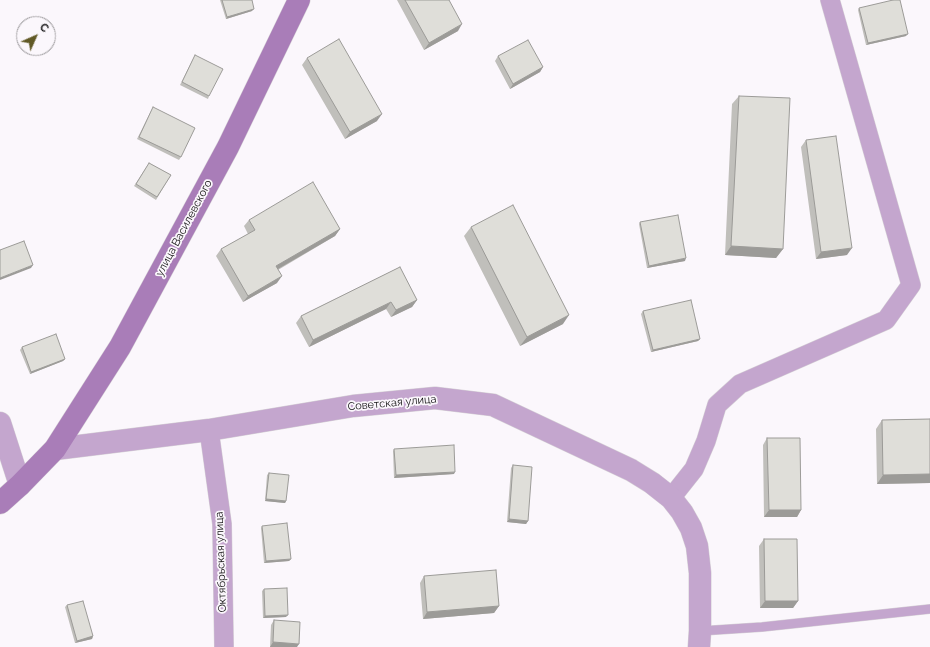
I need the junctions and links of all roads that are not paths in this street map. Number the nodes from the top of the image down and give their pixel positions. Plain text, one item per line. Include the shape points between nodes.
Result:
1 (299, 0) edge
2 (830, 0) edge
3 (0, 423) edge
4 (209, 430) junction
5 (55, 449) junction
6 (20, 485) junction
7 (671, 498) junction
8 (0, 503) edge
9 (930, 609) edge
10 (700, 639) edge
11 (224, 647) edge

1 - 5 main road, улица Василевского via 228,147 120,348
2 - 7 street via 911,285 886,320 740,384 717,405 694,469
3 - 6 street
4 - 5 street, Советская улица
4 - 7 street, Советская улица via 353,406 435,398 493,404 631,470 652,482
4 - 11 street, Октябрьская улица via 222,524
5 - 6 main road, улица Василевского
6 - 8 main road, улица Василевского
7 - 10 street, Советская улица via 691,528 697,546 700,573
9 - 10 lane via 762,627

